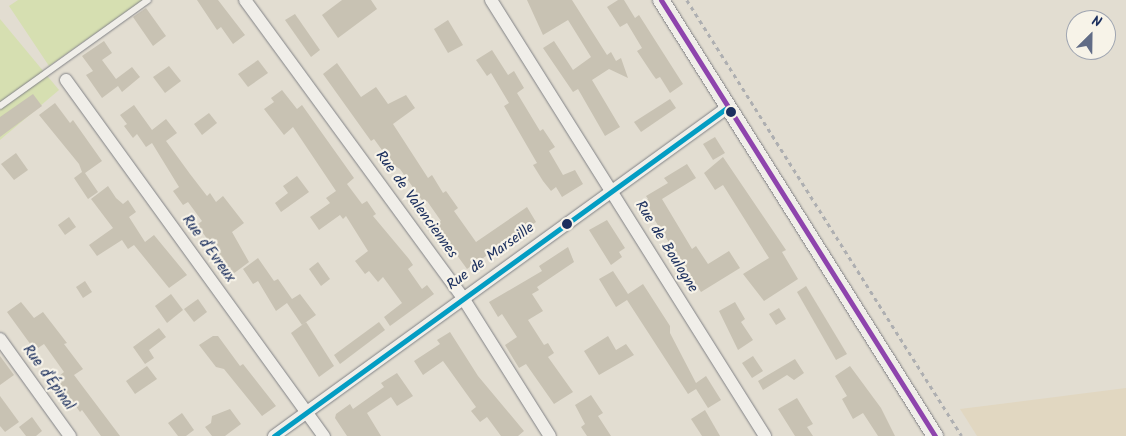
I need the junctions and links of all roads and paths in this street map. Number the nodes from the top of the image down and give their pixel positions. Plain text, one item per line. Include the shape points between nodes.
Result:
1 (148, 0) edge
2 (245, 0) edge
3 (491, 0) edge
4 (661, 0) edge
5 (687, 0) edge
6 (66, 80) dead end
7 (0, 106) edge
8 (728, 107) junction
9 (611, 190) junction
10 (463, 298) junction
11 (0, 339) edge
12 (307, 412) junction
13 (70, 436) edge
14 (274, 436) edge
15 (324, 436) edge
16 (550, 436) edge
17 (765, 436) edge
18 (935, 436) edge
19 (962, 436) edge

1 - 7 lane
2 - 10 street, Rue de Valenciennes
3 - 9 street, Rue de Boulogne
4 - 8 street
5 - 19 path
6 - 12 street, Rue d'Evreux
8 - 9 street, Rue de Marseille
8 - 18 street
9 - 10 street, Rue de Marseille
9 - 17 street, Rue de Boulogne
10 - 12 street, Rue de Marseille
10 - 16 street, Rue de Valenciennes
11 - 13 street, Rue d'Épinal
12 - 14 street, Rue de Marseille
12 - 15 street, Rue d'Evreux

